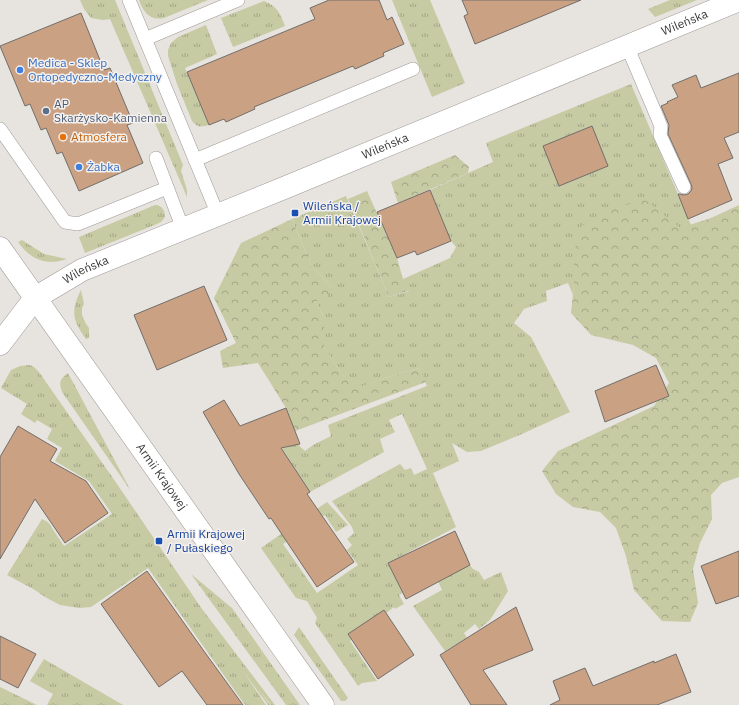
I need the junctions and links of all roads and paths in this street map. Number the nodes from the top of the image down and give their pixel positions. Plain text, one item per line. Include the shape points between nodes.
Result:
1 (129, 0) edge
2 (238, 0) edge
3 (739, 0) edge
4 (145, 39) junction
5 (628, 46) junction
6 (413, 69) dead end
7 (0, 129) edge
8 (156, 158) dead end
9 (195, 160) junction
10 (684, 187) dead end
11 (168, 188) junction
12 (218, 215) junction
13 (184, 229) junction
14 (0, 248) edge
15 (35, 298) junction
16 (0, 344) edge
17 (323, 705) edge

1 - 4 lane
2 - 4 lane
3 - 5 street, Wileńska
4 - 9 lane
5 - 10 lane via 661,127 660,135
5 - 12 street, Wileńska
6 - 9 lane
7 - 11 lane via 65,222 78,224
8 - 11 lane
9 - 12 lane
11 - 13 lane
12 - 13 street, Wileńska
13 - 15 street, Wileńska via 82,270
14 - 15 street, Armii Krajowej
15 - 16 street
15 - 17 street, Armii Krajowej

